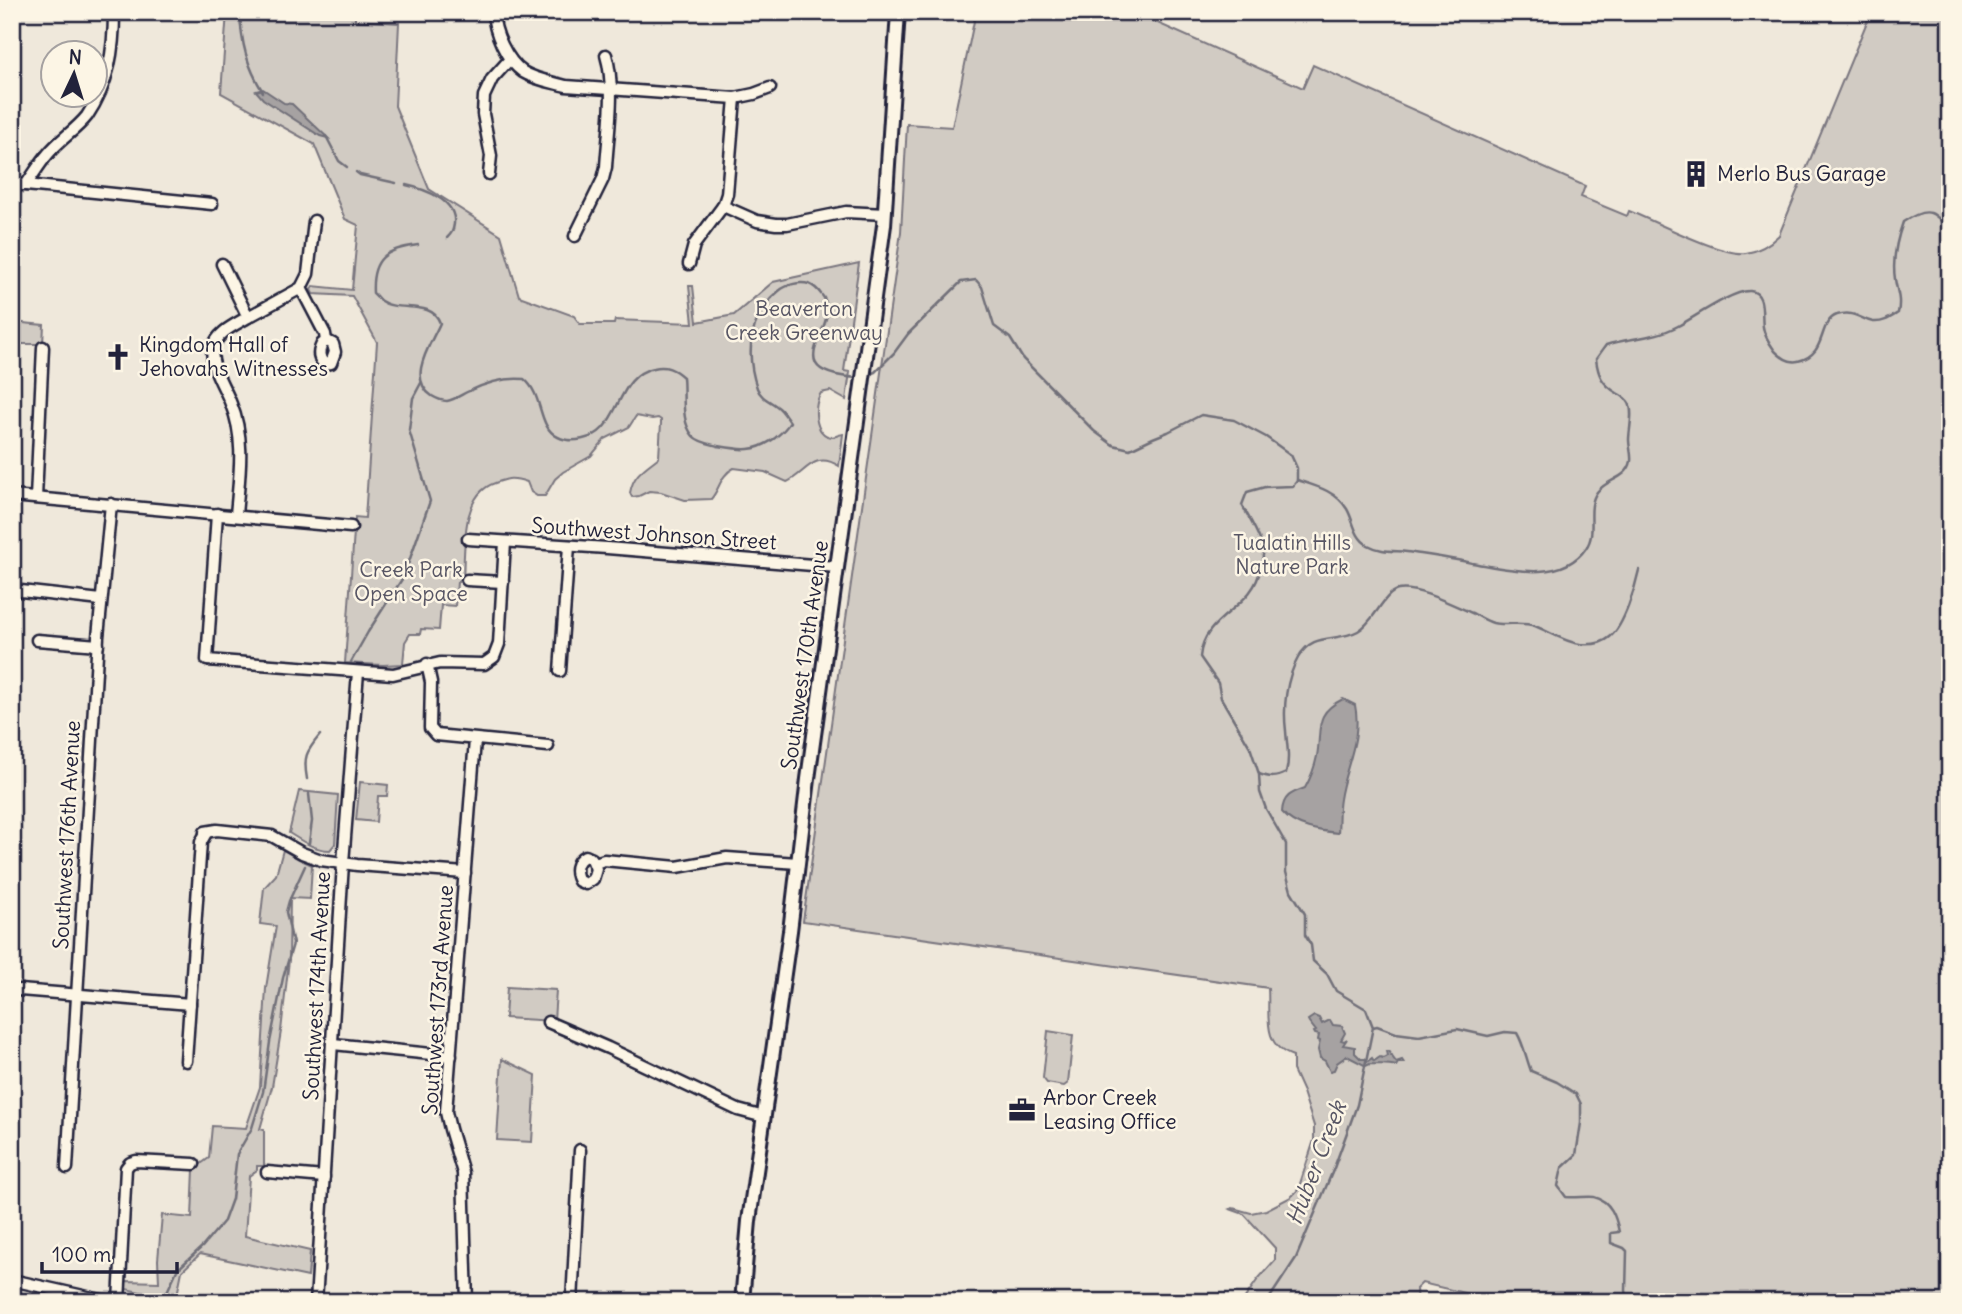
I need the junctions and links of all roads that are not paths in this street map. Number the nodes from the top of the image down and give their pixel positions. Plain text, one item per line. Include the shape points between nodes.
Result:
1 (114, 12) edge
2 (493, 12) edge
3 (898, 12) edge
4 (606, 55) dead end
5 (510, 59) junction
6 (611, 88) junction
7 (770, 88) dead end
8 (735, 98) junction
9 (489, 174) dead end
10 (12, 185) edge
11 (26, 185) junction
12 (212, 204) dead end
13 (723, 206) junction
14 (885, 214) junction
15 (314, 221) dead end
16 (575, 236) dead end
17 (222, 264) dead end
18 (689, 264) dead end
19 (301, 289) junction
20 (248, 317) junction
21 (326, 341) dead end
22 (43, 348) dead end
23 (12, 496) edge
24 (36, 498) junction
25 (111, 504) junction
26 (217, 514) junction
27 (236, 515) junction
28 (351, 527) dead end
29 (468, 539) dead end
30 (505, 542) junction
31 (569, 547) junction
32 (837, 567) junction
33 (467, 580) dead end
34 (503, 582) junction
35 (12, 590) edge
36 (101, 600) junction
37 (37, 640) dead end
38 (98, 645) junction
39 (427, 664) junction
40 (560, 671) dead end
41 (358, 673) junction
42 (475, 740) junction
43 (548, 746) dead end
44 (343, 863) junction
45 (595, 863) dead end
46 (798, 863) junction
47 (465, 873) junction
48 (12, 991) edge
49 (76, 994) junction
50 (190, 1004) junction
51 (548, 1022) dead end
52 (333, 1044) junction
53 (451, 1056) junction
54 (186, 1062) dead end
55 (764, 1117) junction
56 (580, 1150) dead end
57 (194, 1164) dead end
58 (67, 1168) dead end
59 (267, 1172) dead end
60 (324, 1177) junction
61 (12, 1280) edge
62 (110, 1302) edge
63 (120, 1302) edge
64 (316, 1302) edge
65 (467, 1302) edge
66 (572, 1302) edge
67 (742, 1302) edge

1 - 11 street via 114,45 100,92 85,118 48,153
2 - 5 street
3 - 14 main road, Southwest 170th Avenue
4 - 6 street
5 - 6 street via 523,72 543,80
5 - 9 street via 484,96
6 - 8 street
6 - 16 street via 603,179
7 - 8 street
8 - 13 street
10 - 11 street
11 - 12 street
13 - 14 street via 776,224 846,212
13 - 18 street via 694,244
14 - 32 main road, Southwest 170th Avenue
15 - 19 street via 308,274
17 - 20 street
19 - 20 street
19 - 21 street
20 - 27 street via 221,334 213,347 213,361 241,435
22 - 24 street
23 - 24 street
24 - 25 street
25 - 26 street
25 - 36 street, Southwest 176th Avenue
26 - 27 street
26 - 41 street via 207,660
27 - 28 street
29 - 30 street, Southwest Johnson Street
30 - 31 street, Southwest Johnson Street
30 - 34 street
31 - 32 street, Southwest Johnson Street
31 - 40 street
32 - 46 main road, Southwest 170th Avenue
33 - 34 street
34 - 39 street via 494,657 484,664
35 - 36 street
36 - 38 street, Southwest 176th Avenue
37 - 38 street
38 - 49 street, Southwest 176th Avenue
39 - 41 street via 393,674
39 - 42 street via 432,732
41 - 44 street, Southwest 174th Avenue
42 - 43 street
42 - 47 street, Southwest 173rd Avenue
44 - 47 street
44 - 50 street via 302,853 272,836 205,832
44 - 52 street, Southwest 174th Avenue
45 - 46 street via 677,867 727,858
46 - 55 main road, Southwest 170th Avenue
47 - 53 street, Southwest 173rd Avenue
48 - 49 street
49 - 50 street
49 - 58 street, Southwest 176th Avenue
50 - 54 street
51 - 55 street via 738,1110
52 - 53 street
52 - 60 street, Southwest 174th Avenue
53 - 65 street, Southwest 173rd Avenue via 446,1112 463,1173
55 - 67 main road, Southwest 170th Avenue
56 - 66 street
57 - 63 street via 136,1161 126,1168
59 - 60 street
60 - 64 street, Southwest 174th Avenue
61 - 62 street

